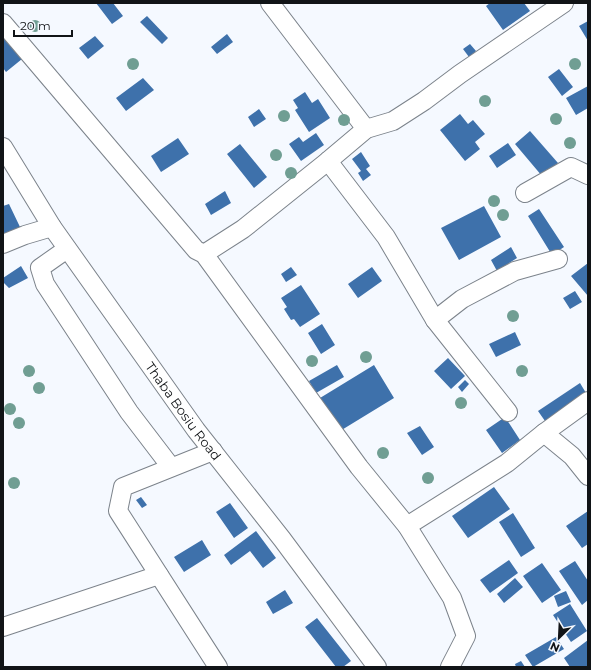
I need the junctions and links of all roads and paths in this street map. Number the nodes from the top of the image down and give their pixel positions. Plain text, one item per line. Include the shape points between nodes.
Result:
1 (270, 3) edge
2 (564, 3) edge
3 (3, 22) edge
4 (366, 129) junction
5 (3, 147) edge
6 (328, 162) junction
7 (588, 175) edge
8 (525, 193) dead end
9 (52, 228) junction
10 (3, 244) edge
11 (67, 249) junction
12 (204, 254) junction
13 (558, 259) dead end
14 (435, 320) junction
15 (588, 401) edge
16 (508, 412) dead end
17 (544, 433) junction
18 (213, 451) junction
19 (171, 467) junction
20 (588, 476) edge
21 (407, 526) junction
22 (159, 575) junction
23 (3, 626) edge
24 (218, 667) edge
25 (377, 667) edge
26 (450, 667) edge

1 - 4 street
2 - 4 street via 393,121
3 - 12 street via 196,250
4 - 6 street
5 - 9 street, Thaba Bosiu Road
6 - 12 street via 242,230
6 - 14 street via 386,237
7 - 8 street via 571,167
9 - 10 street
9 - 11 street, Thaba Bosiu Road
11 - 18 street, Thaba Bosiu Road
11 - 19 street via 40,268 45,284 129,412
12 - 21 street via 359,467
13 - 14 street via 515,271 462,299
14 - 16 street
15 - 17 street
17 - 20 street via 572,456
17 - 21 street via 507,463
18 - 19 street
18 - 25 street, Thaba Bosiu Road
19 - 22 street via 123,487 118,510
21 - 26 street via 452,598 466,636
22 - 23 street
22 - 24 street

